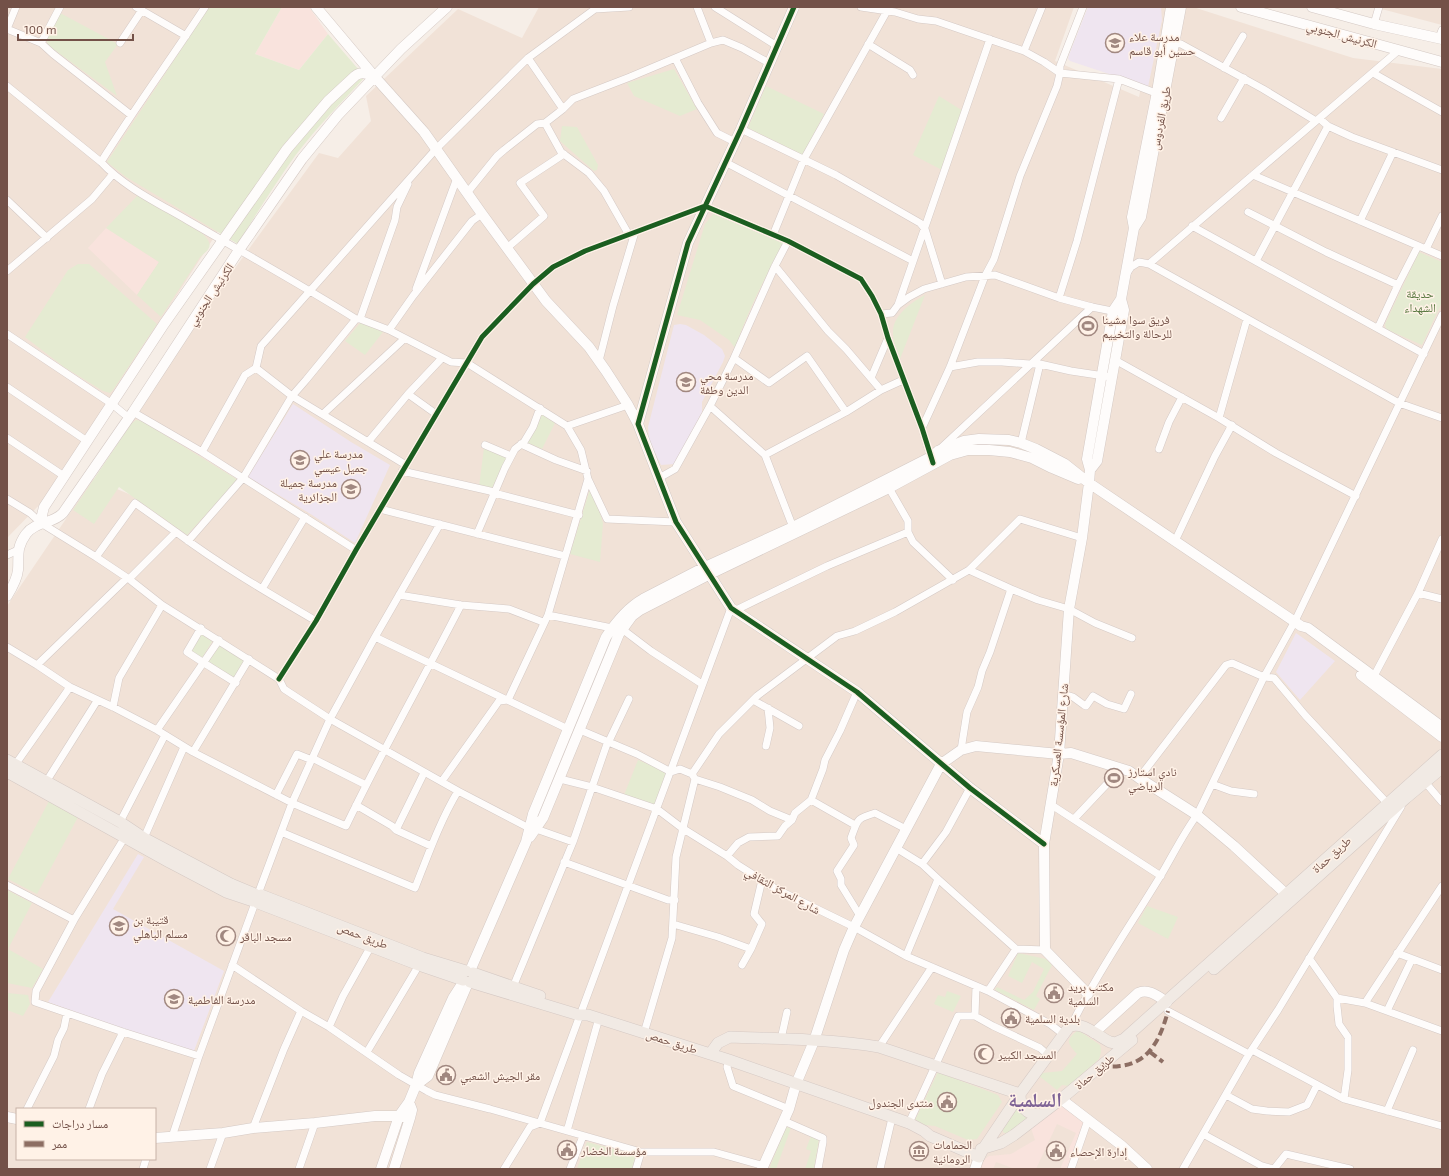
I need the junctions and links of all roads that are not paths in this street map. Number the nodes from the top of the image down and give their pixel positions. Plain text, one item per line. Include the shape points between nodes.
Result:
1 (16, 7) edge
2 (60, 7) edge
3 (205, 7) edge
4 (316, 7) edge
5 (447, 7) edge
6 (630, 7) edge
7 (697, 7) edge
8 (715, 7) edge
9 (794, 7) edge
10 (861, 7) edge
11 (1042, 7) edge
12 (1083, 7) edge
13 (1171, 7) edge
14 (1181, 7) edge
15 (1241, 7) edge
16 (1312, 7) edge
17 (1379, 7) edge
18 (139, 9) edge
19 (885, 9) edge
20 (1374, 24) junction
21 (7, 29) edge
22 (186, 36) junction
23 (1243, 36) dead end
24 (1441, 36) edge
25 (990, 39) junction
26 (41, 43) junction
27 (120, 43) dead end
28 (711, 43) junction
29 (1174, 43) junction
30 (868, 44) junction
31 (777, 46) junction
32 (1399, 50) junction
33 (1024, 51) junction
34 (528, 58) junction
35 (675, 58) junction
36 (1442, 62) edge
37 (769, 63) junction
38 (1224, 68) junction
39 (1060, 73) junction
40 (1373, 73) junction
41 (913, 75) dead end
42 (374, 76) junction
43 (1244, 78) junction
44 (1119, 79) junction
45 (7, 86) edge
46 (1161, 94) junction
47 (563, 109) junction
48 (1442, 112) edge
49 (131, 114) junction
50 (1221, 118) dead end
51 (1318, 120) junction
52 (545, 123) junction
53 (1328, 126) junction
54 (741, 129) junction
55 (735, 142) junction
56 (436, 149) junction
57 (1393, 152) junction
58 (564, 154) junction
59 (804, 159) junction
60 (102, 162) junction
61 (725, 162) junction
62 (1442, 170) edge
63 (113, 174) junction
64 (1253, 175) junction
65 (412, 176) junction
66 (457, 178) junction
67 (1294, 191) junction
68 (467, 193) junction
69 (788, 196) junction
70 (7, 200) edge
71 (705, 206) junction
72 (1248, 212) dead end
73 (482, 214) junction
74 (1442, 216) edge
75 (1360, 221) junction
76 (1192, 226) junction
77 (1274, 226) junction
78 (925, 229) junction
79 (632, 233) junction
80 (773, 234) junction
81 (47, 238) junction
82 (224, 241) junction
83 (788, 241) junction
84 (1418, 246) junction
85 (507, 248) junction
86 (239, 250) junction
87 (1426, 250) junction
88 (1442, 256) edge
89 (913, 260) junction
90 (1256, 261) junction
91 (1149, 264) junction
92 (775, 266) junction
93 (7, 272) edge
94 (1126, 274) junction
95 (986, 276) junction
96 (533, 284) junction
97 (942, 284) junction
98 (1398, 285) junction
99 (309, 290) junction
100 (414, 294) junction
101 (1059, 298) junction
102 (898, 306) junction
103 (1092, 307) junction
104 (1118, 312) junction
105 (881, 314) junction
106 (1442, 315) edge
107 (358, 319) junction
108 (1247, 319) junction
109 (1378, 328) junction
110 (389, 330) junction
111 (7, 334) edge
112 (404, 338) junction
113 (888, 338) junction
114 (1424, 354) junction
115 (442, 358) junction
116 (734, 358) junction
117 (1115, 360) junction
118 (599, 361) junction
119 (467, 363) junction
120 (1030, 364) junction
121 (1040, 364) junction
122 (950, 367) junction
123 (256, 368) junction
124 (1106, 376) junction
125 (871, 378) junction
126 (903, 380) junction
127 (7, 387) edge
128 (881, 390) junction
129 (408, 394) junction
130 (292, 396) junction
131 (1182, 397) junction
132 (1400, 403) junction
133 (112, 404) junction
134 (628, 405) junction
135 (710, 406) junction
136 (540, 408) junction
137 (846, 412) junction
138 (322, 414) junction
139 (436, 414) junction
140 (131, 415) junction
141 (1220, 418) junction
142 (1442, 418) edge
143 (638, 424) junction
144 (1232, 425) junction
145 (567, 426) junction
146 (922, 428) junction
147 (7, 438) edge
148 (87, 441) junction
149 (368, 442) junction
150 (1021, 443) junction
151 (521, 444) junction
152 (485, 445) dead end
153 (1159, 449) dead end
154 (202, 452) junction
155 (765, 455) junction
156 (511, 456) junction
157 (934, 457) junction
158 (404, 468) junction
159 (587, 471) junction
160 (64, 476) junction
161 (243, 478) junction
162 (659, 478) junction
163 (588, 479) junction
164 (1089, 483) junction
165 (889, 488) junction
166 (494, 493) junction
167 (1356, 496) junction
168 (7, 499) edge
169 (380, 509) junction
170 (579, 514) junction
171 (305, 517) junction
172 (676, 522) junction
173 (41, 523) junction
174 (440, 524) junction
175 (794, 530) junction
176 (176, 532) junction
177 (908, 532) junction
178 (477, 534) junction
179 (1082, 538) junction
180 (1442, 539) edge
181 (188, 541) junction
182 (1175, 541) junction
183 (356, 550) junction
184 (10, 553) edge
185 (565, 556) junction
186 (96, 557) junction
187 (968, 570) junction
188 (707, 571) junction
189 (128, 579) junction
190 (953, 580) junction
191 (262, 589) junction
192 (1010, 589) junction
193 (1418, 593) junction
194 (399, 595) junction
195 (7, 596) edge
196 (1442, 599) edge
197 (162, 605) junction
198 (461, 605) junction
199 (734, 609) junction
200 (1069, 609) junction
201 (548, 615) junction
202 (316, 621) junction
203 (544, 622) junction
204 (1298, 623) junction
205 (201, 628) junction
206 (617, 628) junction
207 (375, 637) junction
208 (1132, 638) dead end
209 (219, 640) junction
210 (7, 648) edge
211 (806, 658) junction
212 (250, 659) junction
213 (204, 663) junction
214 (431, 664) junction
215 (37, 665) junction
216 (1374, 676) junction
217 (1264, 677) junction
218 (279, 679) junction
219 (236, 683) junction
220 (702, 684) junction
221 (70, 687) junction
222 (857, 692) junction
223 (1063, 694) junction
224 (1131, 694) dead end
225 (629, 699) dead end
226 (508, 700) junction
227 (753, 700) junction
228 (97, 701) junction
229 (112, 707) junction
230 (768, 708) junction
231 (330, 719) junction
232 (799, 726) dead end
233 (1442, 727) edge
234 (568, 729) junction
235 (157, 730) junction
236 (580, 730) junction
237 (165, 735) junction
238 (1442, 737) edge
239 (609, 741) junction
240 (766, 746) dead end
241 (184, 747) junction
242 (383, 750) junction
243 (961, 750) junction
244 (193, 752) junction
245 (1059, 754) junction
246 (1442, 755) edge
247 (312, 760) junction
248 (941, 764) junction
249 (1442, 768) edge
250 (9, 769) edge
251 (1121, 769) junction
252 (671, 772) junction
253 (424, 773) junction
254 (694, 777) junction
255 (1139, 778) junction
256 (560, 779) junction
257 (442, 781) junction
258 (46, 782) junction
259 (1425, 782) junction
260 (1212, 784) junction
261 (366, 785) junction
262 (592, 787) junction
263 (970, 788) junction
264 (458, 791) junction
265 (1254, 794) dead end
266 (276, 795) junction
267 (1406, 798) junction
268 (811, 800) junction
269 (1442, 802) edge
270 (292, 803) junction
271 (1050, 804) junction
272 (1388, 804) junction
273 (356, 805) junction
274 (657, 809) junction
275 (1198, 815) junction
276 (1074, 819) junction
277 (792, 820) junction
278 (120, 822) junction
279 (855, 825) junction
280 (682, 828) junction
281 (532, 829) junction
282 (906, 829) junction
283 (396, 830) junction
284 (281, 832) junction
285 (125, 837) junction
286 (144, 838) junction
287 (573, 842) junction
288 (1044, 844) junction
289 (431, 846) junction
290 (896, 848) junction
291 (727, 856) junction
292 (564, 862) junction
293 (922, 864) junction
294 (1160, 876) junction
295 (938, 879) junction
296 (762, 880) junction
297 (7, 885) edge
298 (628, 885) junction
299 (1442, 886) edge
300 (1286, 894) junction
301 (257, 898) junction
302 (675, 900) junction
303 (860, 916) junction
304 (74, 920) junction
305 (673, 924) junction
306 (854, 927) junction
307 (371, 946) junction
308 (751, 948) junction
309 (1016, 949) junction
310 (1045, 950) junction
311 (1397, 953) junction
312 (906, 956) junction
313 (1309, 958) junction
314 (1412, 959) junction
315 (232, 965) junction
316 (419, 965) junction
317 (742, 965) dead end
318 (932, 967) junction
319 (1442, 970) edge
320 (468, 977) junction
321 (976, 986) junction
322 (513, 987) junction
323 (988, 991) junction
324 (1088, 994) junction
325 (1337, 998) junction
326 (1364, 1003) junction
327 (1167, 1006) junction
328 (301, 1011) junction
329 (1387, 1011) junction
330 (787, 1012) dead end
331 (67, 1013) junction
332 (583, 1013) junction
333 (975, 1016) junction
334 (599, 1018) junction
335 (1074, 1025) junction
336 (329, 1027) junction
337 (1442, 1031) edge
338 (123, 1032) junction
339 (644, 1033) junction
340 (1094, 1033) junction
341 (1063, 1034) junction
342 (780, 1039) junction
343 (1106, 1040) junction
344 (814, 1041) junction
345 (879, 1047) junction
346 (1413, 1050) dead end
347 (367, 1052) junction
348 (1250, 1052) junction
349 (710, 1054) junction
350 (199, 1056) junction
351 (1049, 1056) junction
352 (1108, 1059) junction
353 (729, 1060) junction
354 (936, 1066) junction
355 (796, 1084) junction
356 (416, 1085) junction
357 (1317, 1085) junction
358 (1020, 1094) junction
359 (1226, 1095) junction
360 (1061, 1099) junction
361 (1344, 1099) junction
362 (409, 1102) junction
363 (28, 1108) edge
364 (89, 1108) edge
365 (789, 1109) junction
366 (1387, 1111) junction
367 (1041, 1114) junction
368 (399, 1116) junction
369 (410, 1118) junction
370 (892, 1118) junction
371 (1088, 1120) junction
372 (784, 1121) junction
373 (540, 1122) junction
374 (315, 1123) junction
375 (909, 1123) junction
376 (1442, 1126) edge
377 (253, 1128) junction
378 (567, 1131) junction
379 (223, 1133) junction
380 (1203, 1134) junction
381 (582, 1136) junction
382 (172, 1137) junction
383 (156, 1138) edge
384 (641, 1152) junction
385 (981, 1153) junction
386 (763, 1167) edge
387 (1336, 1167) edge
388 (210, 1169) edge
389 (299, 1169) edge
390 (381, 1169) edge
391 (394, 1169) edge
392 (504, 1169) edge
393 (570, 1169) edge
394 (636, 1169) edge
395 (818, 1169) edge
396 (880, 1169) edge
397 (975, 1169) edge
398 (1071, 1169) edge
399 (1146, 1169) edge
400 (1182, 1169) edge
401 (1350, 1169) edge

1 - 21 street
2 - 26 street
3 - 22 street
4 - 42 main road
5 - 42 main road, الكرنيش الجنوبي
6 - 34 street via 595,9
7 - 28 street
8 - 31 street
9 - 31 main road
10 - 19 street
11 - 33 street
12 - 39 street via 1060,66
13 - 46 main road, طريق الفردوس
14 - 29 main road, طريق الفردوس
15 - 32 main road, الكرنيش الجنوبي
16 - 20 main road, الكرنيش الجنوبي
17 - 20 street
18 - 22 street
18 - 27 street
19 - 25 street via 918,19 936,21
19 - 30 street
20 - 24 main road, الكرنيش الجنوبي
21 - 26 street
22 - 49 street
23 - 38 street
25 - 33 street
25 - 78 street
26 - 49 street
28 - 35 street
28 - 37 street via 723,40
29 - 38 street via 1181,44
29 - 46 main road, طريق الفردوس
30 - 41 street via 910,70
30 - 59 street
31 - 37 main road
32 - 36 main road, الكرنيش الجنوبي
32 - 40 street
33 - 39 street
34 - 47 street
34 - 56 street
35 - 47 street via 573,98
35 - 55 street via 717,133
37 - 54 main road
38 - 43 street
39 - 44 street
39 - 95 street via 1020,176 994,259
40 - 48 street
40 - 51 street
42 - 56 main road
42 - 82 main road via 364,72 358,73 328,101 287,149
42 - 86 main road, الكرنيش الجنوبي via 302,159
43 - 50 street
43 - 51 street
44 - 46 street
44 - 101 street via 1077,241
45 - 60 street
46 - 94 main road, طريق الفردوس via 1140,217 1134,228
47 - 52 street
49 - 60 street
51 - 53 street
51 - 64 street
52 - 58 street
52 - 68 street via 537,124 496,156
53 - 57 street
53 - 67 street
54 - 55 main road
54 - 59 street
55 - 61 main road
56 - 65 street
56 - 66 main road
57 - 62 street
57 - 75 street
58 - 79 street via 589,172
58 - 85 street via 520,183 544,216
59 - 69 street
59 - 78 street via 920,223
60 - 63 street
61 - 69 street
61 - 71 main road
63 - 81 street via 92,200
63 - 82 street
64 - 67 street
64 - 76 street
65 - 99 street
65 - 107 street via 398,207
66 - 68 main road
66 - 100 street
67 - 75 street
67 - 77 street
68 - 73 main road
69 - 80 street
69 - 89 street
70 - 81 street
71 - 79 street
71 - 80 street
71 - 143 main road via 688,243
72 - 77 street
73 - 85 main road
73 - 100 street via 472,221
74 - 87 street
75 - 84 street
76 - 90 street
76 - 91 street
77 - 90 street
77 - 98 street
78 - 89 street
78 - 97 street
79 - 96 street via 553,267
79 - 118 street
80 - 83 street
81 - 93 street
82 - 86 street
82 - 133 main road via 164,324
83 - 92 street
83 - 105 street via 861,279
84 - 87 street
84 - 98 street
85 - 96 main road
86 - 99 street
86 - 140 main road, الكرنيش الجنوبي
87 - 88 street
89 - 102 street
90 - 109 street
91 - 94 street via 1139,262
91 - 108 street
92 - 116 street
92 - 125 street
94 - 104 main road, طريق الفردوس via 1121,299 1124,310
95 - 97 street via 966,277
95 - 101 street via 995,275
95 - 122 street
96 - 118 main road
96 - 119 street via 482,337
97 - 102 street via 924,289
98 - 109 street
99 - 107 street
99 - 123 street via 261,346
100 - 110 street
101 - 103 street
102 - 105 street via 892,313
103 - 104 street
103 - 120 street
104 - 117 main road, طريق الفردوس
104 - 124 main road, طريق الفردوس
105 - 113 street
106 - 114 street
107 - 110 street
107 - 130 street
108 - 132 street
108 - 141 street
109 - 114 street
110 - 112 street
111 - 133 street
112 - 115 street
112 - 138 street
113 - 125 street
113 - 126 street
114 - 132 street
115 - 119 street via 451,362
115 - 129 street
116 - 135 street
116 - 137 street via 769,383 807,356
117 - 124 main road, طريق الفردوس
117 - 131 street
118 - 134 main road
119 - 136 street
119 - 139 street
120 - 121 street
120 - 122 street via 978,362
120 - 157 street
121 - 124 street
121 - 150 street
122 - 146 street
123 - 130 street
123 - 154 street via 245,375
124 - 164 main road, طريق الفردوس via 1097,461 1090,470
125 - 128 street
126 - 128 street
126 - 146 street
127 - 148 street
128 - 137 street
129 - 139 street
129 - 149 street
130 - 138 street
130 - 161 street
131 - 141 street
131 - 153 street
132 - 142 street
132 - 167 street
133 - 140 street
133 - 148 main road
134 - 143 main road
134 - 145 street
135 - 155 street
135 - 162 street via 675,469
136 - 145 street
136 - 151 street via 533,426
137 - 155 street
138 - 149 street
139 - 158 street
140 - 154 street
140 - 173 main road, الكرنيش الجنوبي via 63,513 56,519
141 - 144 street
143 - 162 main road
144 - 167 street via 1276,453
144 - 182 street
145 - 159 street via 581,450
146 - 157 street
147 - 160 street
148 - 160 main road
149 - 158 street
150 - 157 main road via 994,439 964,441
150 - 164 main road via 1065,464
151 - 156 street
151 - 159 street
152 - 156 street
154 - 161 street
155 - 175 street
156 - 166 street
157 - 164 main road via 968,450 1010,452 1032,458
157 - 165 main road
157 - 175 main road
158 - 166 street
158 - 169 street
159 - 163 street
160 - 173 main road via 44,507
161 - 171 street
161 - 181 street
162 - 172 main road
163 - 170 street
163 - 172 street via 607,518
164 - 179 main road, شارع المؤسسة العسكرية
164 - 182 main road
165 - 175 main road
165 - 177 street via 908,521
166 - 170 street
166 - 178 street
167 - 204 street
168 - 173 street
169 - 174 street
169 - 183 street
170 - 185 street
171 - 183 street
171 - 191 street
172 - 188 main road
173 - 184 main road, الكرنيش الجنوبي via 29,530
173 - 186 street
174 - 178 street
174 - 194 street
175 - 188 main road
176 - 181 street
176 - 186 street via 135,503
176 - 189 street
177 - 190 street via 913,542
177 - 199 street via 821,568
178 - 185 street
179 - 187 street via 1020,519
179 - 200 main road, شارع المؤسسة العسكرية
180 - 193 street
181 - 191 street
182 - 204 main road
183 - 202 street
184 - 195 main road, الكرنيش الجنوبي via 17,574
185 - 201 street
186 - 189 street
187 - 190 street
187 - 192 street
188 - 199 main road
188 - 206 main road via 640,610
189 - 197 street
189 - 215 street
190 - 211 street via 855,631 837,636
191 - 202 street
192 - 200 street
192 - 243 street via 978,687 967,712
193 - 196 street
193 - 216 street
194 - 198 street
194 - 207 street
197 - 205 street
197 - 229 street via 119,678
198 - 203 street via 509,609
198 - 214 street
199 - 211 main road
199 - 220 street
200 - 208 street
200 - 223 main road, شارع المؤسسة العسكرية
201 - 203 street
201 - 206 street
202 - 218 street
203 - 226 street
204 - 216 main road
204 - 217 street
204 - 238 main road via 1305,633
205 - 209 street
205 - 213 street via 187,652
206 - 220 street
206 - 234 main road via 606,637
206 - 236 main road via 611,653
207 - 214 street
207 - 231 street
209 - 212 street
209 - 213 street
210 - 215 street
211 - 222 main road
211 - 227 street
212 - 218 street
212 - 219 street
213 - 219 street
213 - 235 street
214 - 226 street
214 - 242 street
215 - 221 street
216 - 233 main road
217 - 255 street via 1232,663 1226,665
217 - 260 street
217 - 272 street via 1274,678
218 - 231 street via 284,689
219 - 244 street
220 - 252 street
221 - 228 street
221 - 250 street
222 - 248 main road
222 - 268 street via 824,760
223 - 224 street via 1086,706 1093,696 1124,709
223 - 245 main road, شارع المؤسسة العسكرية
225 - 239 street
226 - 234 street
226 - 257 street via 499,701
227 - 230 street
227 - 254 street via 719,734
228 - 229 street
228 - 258 street
229 - 235 street
230 - 232 street
230 - 240 street via 770,728
231 - 242 street
231 - 247 street
234 - 281 main road via 533,814
235 - 237 street
236 - 239 street
236 - 256 main road
237 - 241 street
237 - 278 street
239 - 252 street
239 - 262 street
241 - 244 street
241 - 286 street
242 - 253 street
242 - 261 street
243 - 245 main road via 976,746
243 - 248 main road
244 - 266 street
245 - 251 main road via 1071,753
245 - 271 main road, شارع المؤسسة العسكرية
246 - 272 main road, طريق حماة
247 - 261 street
247 - 266 street via 297,754
247 - 270 street
248 - 263 main road
248 - 282 main road
249 - 259 main road, طريق حماة
250 - 258 main road
250 - 285 main road
251 - 255 main road
251 - 276 street
252 - 254 street via 680,769
252 - 274 street
253 - 257 street
253 - 283 street
254 - 277 street via 752,800
254 - 280 street
255 - 275 main road
256 - 262 street, شارع المركز الثقافي
256 - 281 main road via 543,818
257 - 264 street
258 - 278 main road
259 - 267 main road, طريق حماة
259 - 269 street
260 - 265 street via 1231,791
260 - 275 street
261 - 273 street
262 - 274 street, شارع المركز الثقافي
262 - 287 street
263 - 288 main road
263 - 293 street via 946,832
264 - 281 street
264 - 289 street
266 - 270 street
267 - 313 street
267 - 327 main road, طريق حماة
268 - 277 street via 795,813
268 - 279 street
270 - 273 street via 346,826
270 - 284 street
271 - 276 street
271 - 288 main road, شارع المؤسسة العسكرية
272 - 300 main road, طريق حماة
273 - 283 street
274 - 280 street, شارع المركز الثقافي
274 - 298 street
275 - 294 street
275 - 300 main road
276 - 294 street
277 - 291 street via 778,836 749,837 738,843
278 - 286 main road
279 - 282 street via 860,818 875,813
279 - 303 street via 851,838 854,845 837,871 841,885
280 - 291 street, شارع المركز الثقافي
280 - 302 street via 676,857
281 - 287 street
281 - 320 main road
282 - 290 main road
283 - 289 street
284 - 289 street via 415,888
284 - 301 street
285 - 301 main road via 226,892
285 - 304 street
286 - 301 main road
287 - 292 street
288 - 310 main road, شارع المؤسسة العسكرية
290 - 293 street
290 - 303 main road
291 - 296 street, شارع المركز الثقافي
292 - 298 street
292 - 322 street
293 - 295 street
294 - 324 street
295 - 309 street
295 - 312 street
296 - 306 street, شارع المركز الثقافي
296 - 308 street via 754,914 762,924
297 - 304 street
298 - 302 street via 668,900
298 - 332 street
299 - 311 street
300 - 327 main road, طريق حماة
301 - 307 main road, طريق حمص
301 - 315 street
301 - 320 main road, طريق حمص via 423,958
302 - 305 street
303 - 306 main road
304 - 331 street via 36,991 35,1002
305 - 308 street
305 - 339 street via 672,938
306 - 312 street, شارع المركز الثقافي
306 - 344 main road
307 - 316 main road, طريق حمص
307 - 336 street
308 - 317 street
309 - 310 street
309 - 323 street
310 - 324 main road
311 - 314 street
311 - 326 street
312 - 318 street, شارع المركز الثقافي
313 - 325 street
313 - 348 street
314 - 319 street
314 - 329 street
315 - 328 street
315 - 350 street
316 - 320 main road, طريق حمص
316 - 347 street
318 - 321 street, شارع المركز الثقافي
318 - 345 street
320 - 322 main road, طريق حمص
320 - 332 main road, طريق حمص
320 - 356 main road via 453,998
321 - 323 street, شارع المركز الثقافي
321 - 333 street
322 - 332 main road, طريق حمص
323 - 341 street, شارع المركز الثقافي via 1050,1024
324 - 335 street via 1074,1020
325 - 326 street
325 - 361 street via 1340,1024 1348,1037 1348,1070
326 - 329 street
327 - 340 main road via 1150,992 1138,993
327 - 343 main road, طريق حماة via 1124,1039 1115,1043
327 - 348 street
327 - 352 main road, طريق حماة
328 - 336 street
328 - 377 street
329 - 337 street
330 - 342 street
331 - 338 street
331 - 363 street via 54,1056
332 - 334 main road, طريق حمص
332 - 373 street
333 - 351 street via 1040,1048
333 - 354 street via 958,1016
334 - 339 main road, طريق حمص
334 - 378 street
335 - 340 main road, طريق حماة
335 - 341 main road
336 - 347 street
338 - 350 street
338 - 364 street via 102,1074
339 - 349 main road, طريق حمص
340 - 343 main road, طريق حماة
341 - 351 main road
342 - 344 main road
342 - 349 main road via 730,1038 718,1043
343 - 352 main road via 1110,1049
344 - 345 main road
344 - 355 main road
345 - 354 main road
346 - 366 street
347 - 356 street
348 - 357 street
348 - 359 street
349 - 353 main road, طريق حمص
350 - 382 street
351 - 358 main road
352 - 360 main road, طريق حماة
353 - 355 main road, طريق حمص
353 - 365 street via 727,1067 733,1086
354 - 358 main road
354 - 375 street
355 - 365 main road
355 - 370 main road, طريق حمص
356 - 362 main road
356 - 373 street via 442,1097
357 - 359 street via 1307,1105 1289,1112 1252,1109
357 - 361 street
358 - 367 main road via 1024,1110 1030,1114
358 - 385 main road
359 - 380 street
360 - 367 main road, طريق حماة
360 - 371 main road
361 - 366 street
362 - 368 main road
362 - 369 main road via 412,1110
365 - 372 main road
366 - 376 street
367 - 385 main road, طريق حماة via 1008,1139
368 - 369 main road
368 - 374 main road
368 - 390 main road
369 - 391 main road
370 - 375 main road, طريق حمص
370 - 396 street
371 - 398 street
371 - 399 main road via 1121,1145
372 - 386 main road
372 - 395 street via 823,1138
373 - 378 street
373 - 392 street via 530,1127
374 - 377 main road
374 - 389 street
375 - 385 main road, طريق حمص
377 - 379 main road
378 - 381 street
379 - 382 main road
379 - 388 street
380 - 387 street via 1262,1166 1274,1169 1286,1154
380 - 400 street
381 - 384 street
381 - 393 street
382 - 383 main road
384 - 386 street via 714,1152
384 - 394 street
385 - 397 main road
387 - 401 street

